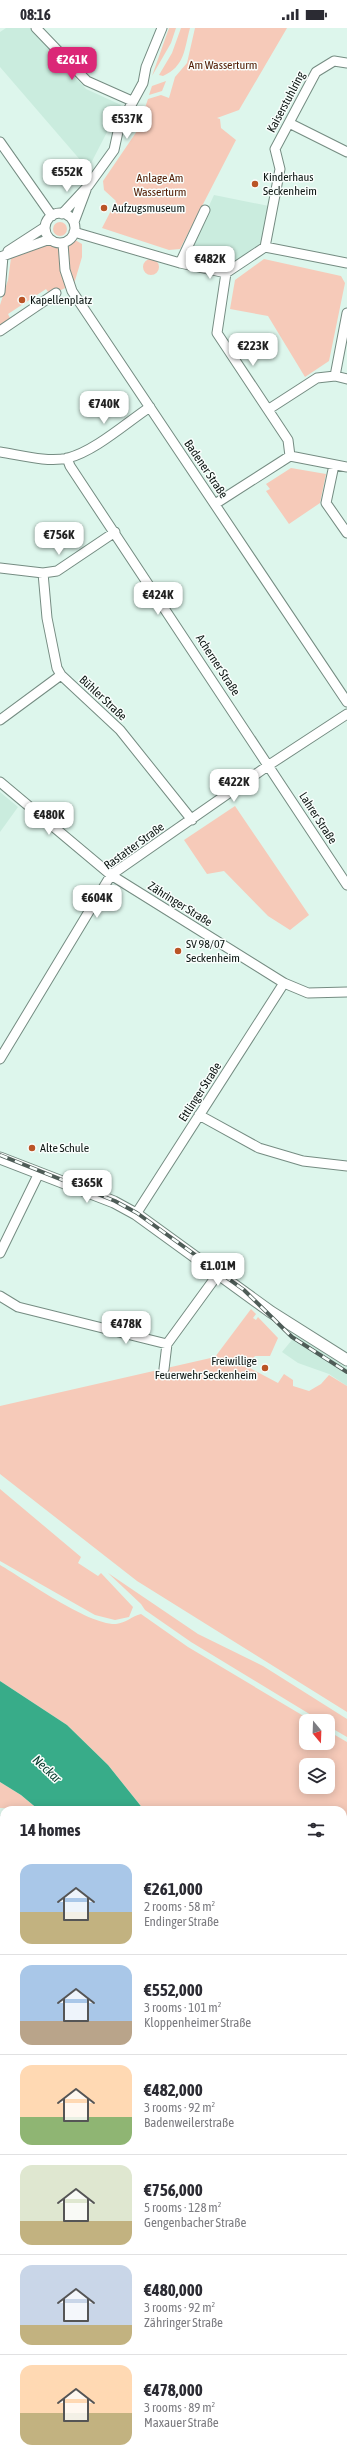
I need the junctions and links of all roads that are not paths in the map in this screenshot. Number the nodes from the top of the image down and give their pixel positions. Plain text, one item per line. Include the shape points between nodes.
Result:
1 (36, 28) edge
2 (162, 28) edge
3 (347, 63) edge
4 (132, 101) junction
5 (289, 122) junction
6 (0, 142) edge
7 (347, 152) edge
8 (88, 186) junction
9 (205, 210) dead end
10 (62, 214) junction
11 (52, 216) junction
12 (74, 222) junction
13 (45, 227) junction
14 (74, 232) junction
15 (50, 239) junction
16 (63, 243) junction
17 (265, 247) junction
18 (2, 256) edge
19 (180, 263) junction
20 (347, 263) edge
21 (226, 273) junction
22 (0, 292) edge
23 (56, 293) dead end
24 (347, 313) edge
25 (0, 331) edge
26 (335, 376) junction
27 (347, 379) edge
28 (150, 407) junction
29 (269, 409) junction
30 (0, 452) edge
31 (290, 456) junction
32 (67, 458) junction
33 (334, 465) junction
34 (347, 467) edge
35 (215, 504) junction
36 (115, 532) junction
37 (347, 534) edge
38 (0, 568) edge
39 (43, 573) junction
40 (61, 675) junction
41 (347, 702) edge
42 (347, 714) edge
43 (0, 720) edge
44 (269, 765) junction
45 (0, 782) edge
46 (192, 820) junction
47 (111, 875) junction
48 (347, 885) edge
49 (284, 983) junction
50 (347, 992) edge
51 (0, 1059) edge
52 (200, 1115) junction
53 (0, 1158) edge
54 (347, 1166) edge
55 (39, 1173) junction
56 (136, 1214) junction
57 (0, 1253) edge
58 (218, 1274) junction
59 (0, 1296) edge
60 (167, 1344) junction
61 (347, 1360) edge
62 (164, 1368) dead end

1 - 4 street via 87,81
2 - 4 street via 142,83
3 - 5 street, Kaiserstuhlring via 334,61 316,72
4 - 8 street via 119,127 114,150
5 - 7 street
5 - 17 street, Kaiserstuhlring via 275,150 280,169
6 - 11 street
8 - 10 street
8 - 12 street
9 - 19 street
10 - 11 street
10 - 12 street
11 - 13 street
12 - 14 street
13 - 15 street
13 - 18 street via 10,248
14 - 16 street via 70,239
14 - 19 street
15 - 16 street
15 - 18 street
16 - 28 street, Badener Straße via 65,270 72,291
17 - 20 street
17 - 21 street
18 - 22 street
19 - 21 street
21 - 29 street via 217,333
23 - 25 street
24 - 26 street
26 - 27 street
26 - 29 street via 317,378
28 - 32 street via 83,452
28 - 35 street, Badener Straße
29 - 31 street via 288,440
30 - 32 street via 53,459
31 - 33 street
31 - 35 street
32 - 36 street, Acherner Straße
33 - 34 street
33 - 37 street via 326,503
35 - 41 street, Badener Straße
36 - 39 street via 57,571
36 - 44 street, Acherner Straße
38 - 39 street
39 - 40 street, Bühler Straße via 47,618 57,668
40 - 43 street
40 - 46 street, Bühler Straße via 120,730
42 - 44 street, Rastatter Straße
44 - 46 street, Rastatter Straße
44 - 48 street, Lahrer Straße
45 - 47 street, Zähringer Straße
46 - 47 street, Rastatter Straße
47 - 49 street, Zähringer Straße
47 - 51 street, Rastatter Straße
49 - 50 street, Zähringer Straße via 308,993
49 - 52 street, Ettlinger Straße
52 - 54 street via 259,1148 303,1161
52 - 56 street, Ettlinger Straße
53 - 55 main road
55 - 56 main road via 114,1202
55 - 57 street
56 - 58 main road
58 - 60 street
58 - 61 main road via 271,1312
59 - 60 street via 18,1308
60 - 62 street

